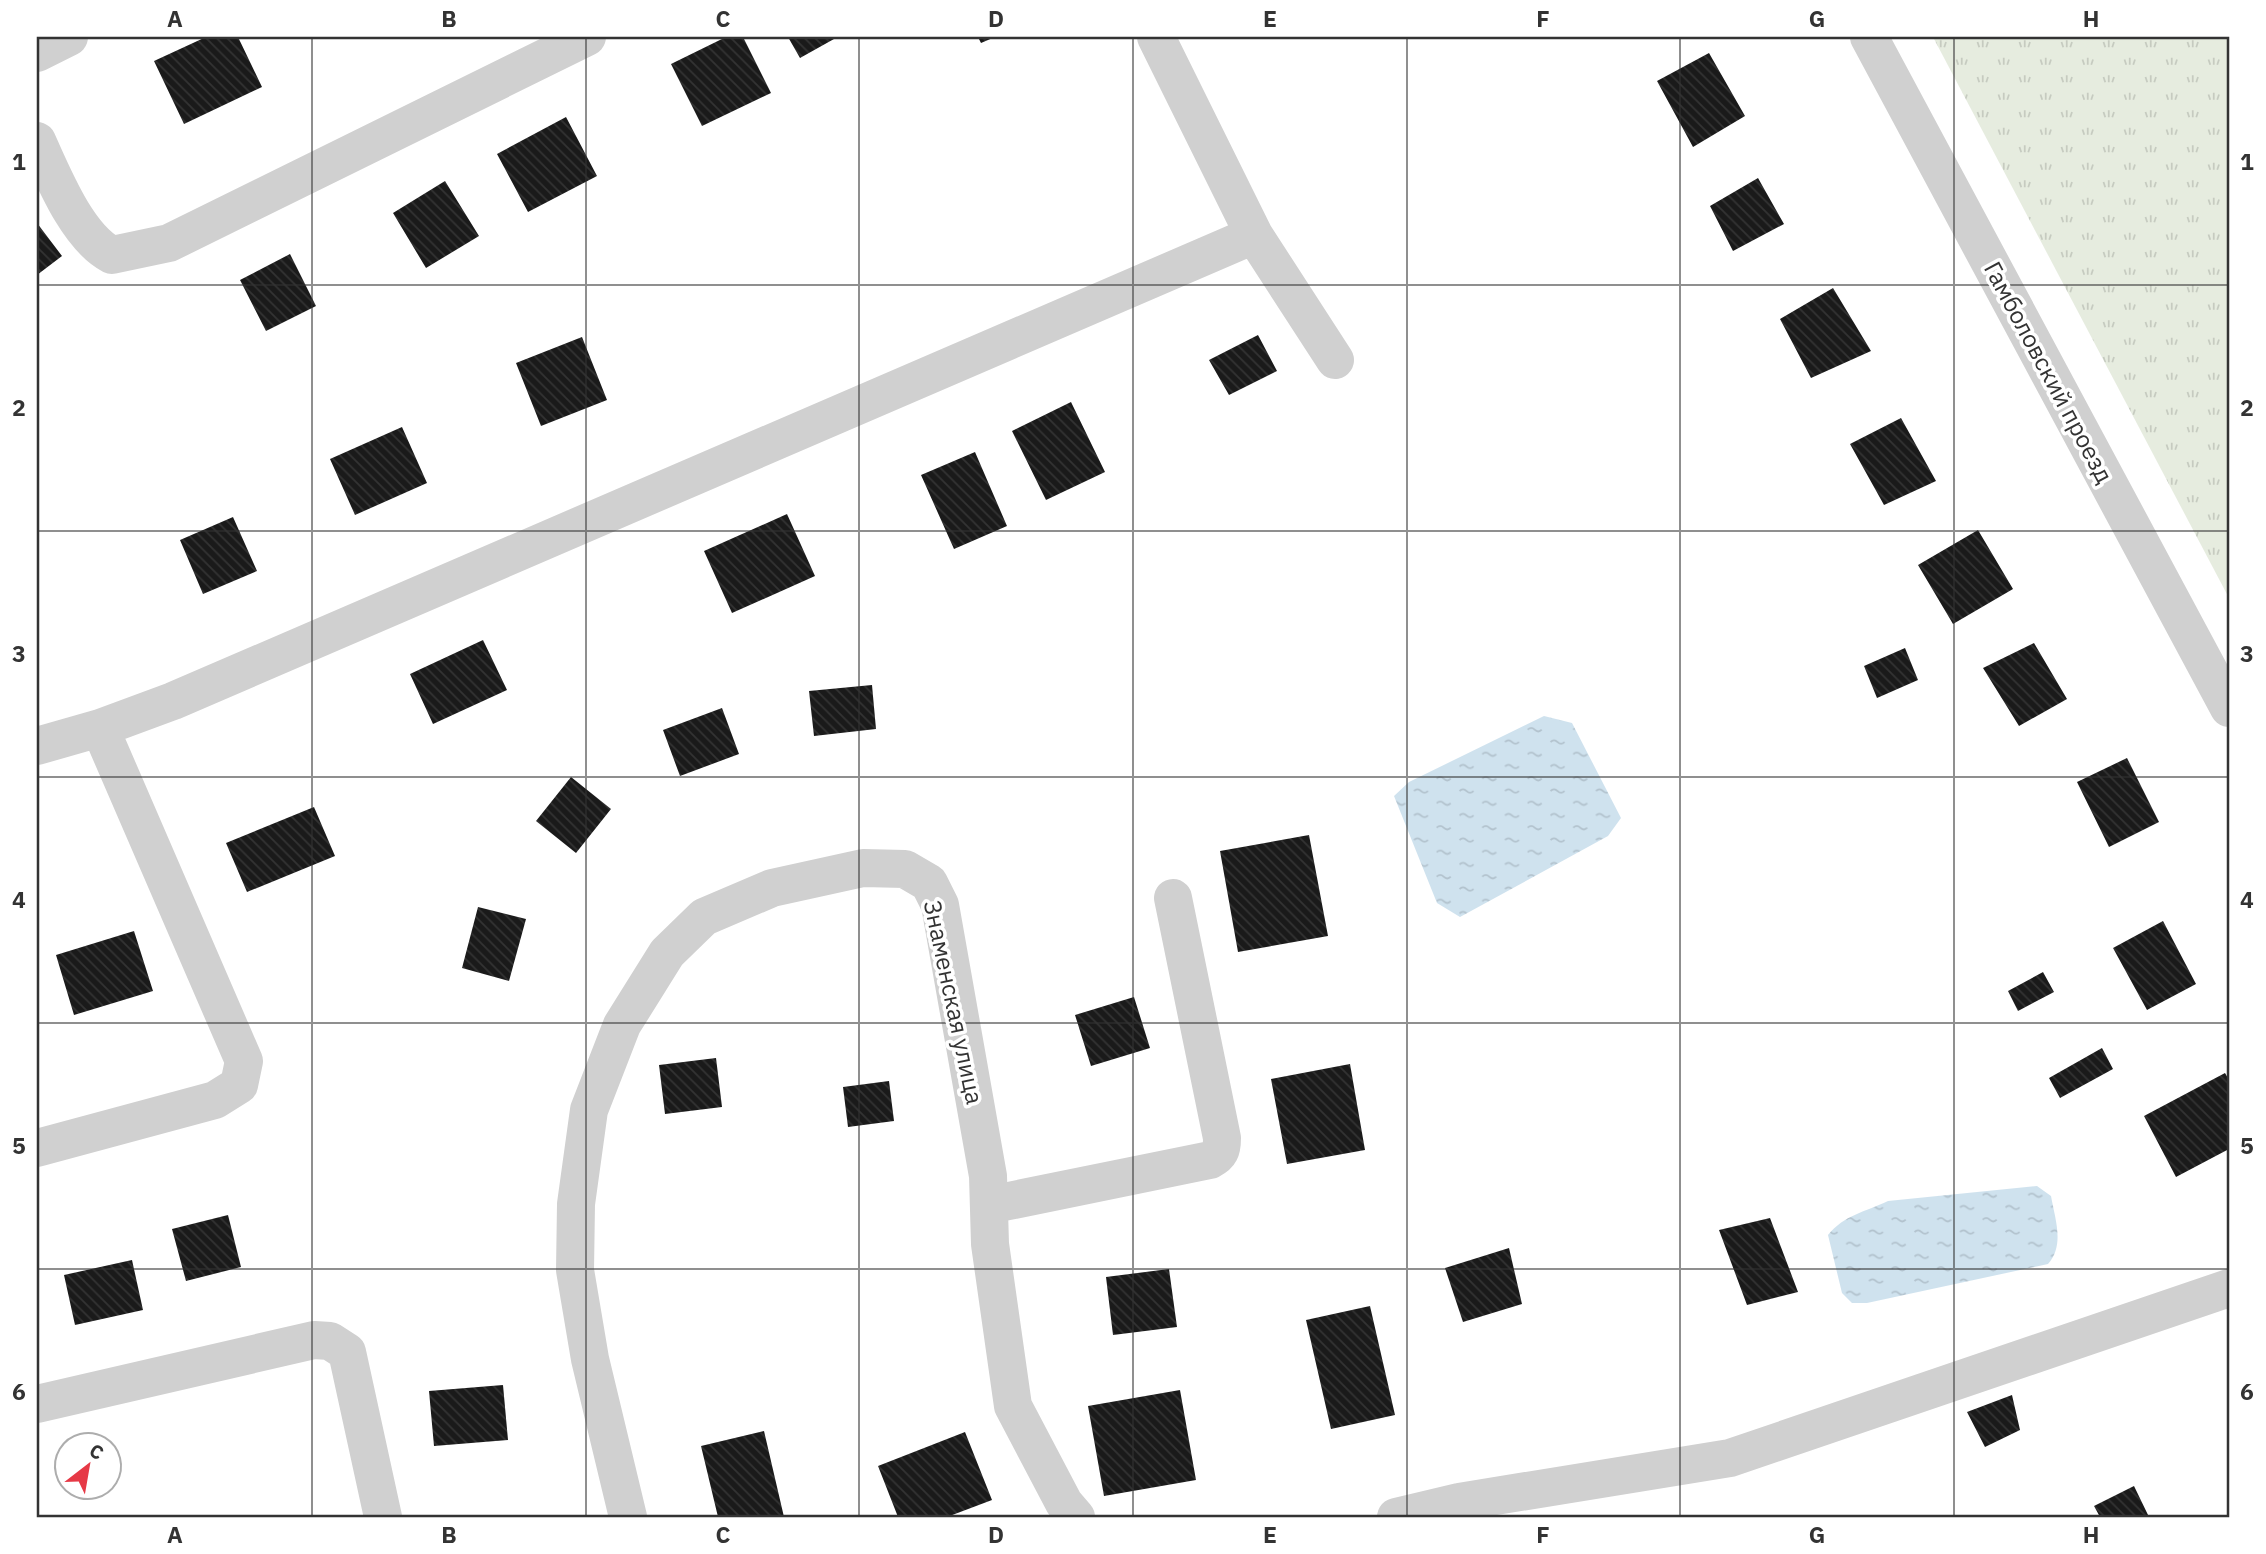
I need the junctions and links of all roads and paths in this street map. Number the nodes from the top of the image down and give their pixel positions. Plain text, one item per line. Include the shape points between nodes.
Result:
1 (69, 37) edge
2 (587, 37) edge
3 (1156, 37) edge
4 (1869, 37) edge
5 (37, 52) edge
6 (37, 141) edge
7 (1254, 235) junction
8 (1335, 360) dead end
9 (2229, 708) edge
10 (100, 728) junction
11 (37, 746) edge
12 (1173, 898) dead end
13 (37, 1148) edge
14 (989, 1205) junction
15 (2229, 1288) edge
16 (37, 1404) edge
17 (383, 1517) edge
18 (628, 1517) edge
19 (1076, 1517) edge
20 (1396, 1517) edge

1 - 5 street
2 - 6 street via 169,243 112,255 100,249 80,223
3 - 7 street
4 - 9 street, Гамболовский проезд
7 - 8 street
7 - 10 street via 173,701
10 - 11 street
10 - 13 street via 244,1061 239,1085 215,1100
12 - 14 street via 1222,1138 1218,1156
14 - 18 street, Знаменская улица via 988,1176 940,905 929,883 905,869 863,868 772,888 704,917 667,953 622,1025 589,1110 576,1203 577,1283
14 - 19 street, Знаменская улица via 990,1244 1013,1406 1064,1503
15 - 20 street via 1730,1458 1459,1502
16 - 17 street via 314,1340 330,1341 347,1352

